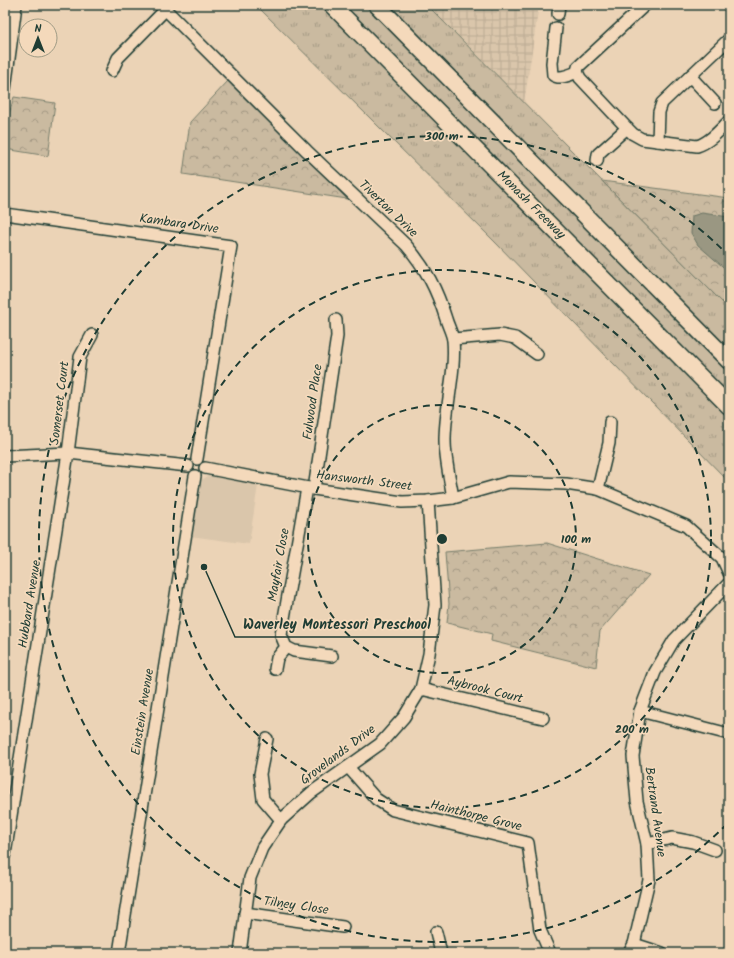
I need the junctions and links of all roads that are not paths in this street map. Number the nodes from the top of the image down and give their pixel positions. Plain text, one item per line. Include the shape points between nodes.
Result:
1 (16, 5) edge
2 (332, 5) edge
3 (376, 5) edge
4 (645, 5) edge
5 (164, 7) edge
6 (556, 28) dead end
7 (729, 39) edge
8 (7, 49) edge
9 (112, 71) dead end
10 (577, 72) junction
11 (690, 76) junction
12 (5, 89) edge
13 (715, 103) dead end
14 (729, 121) edge
15 (627, 128) junction
16 (658, 141) junction
17 (598, 161) dead end
18 (5, 214) edge
19 (663, 294) junction
20 (336, 320) dead end
21 (92, 335) dead end
22 (452, 339) junction
23 (729, 348) edge
24 (537, 354) dead end
25 (729, 361) edge
26 (729, 406) edge
27 (610, 422) dead end
28 (68, 453) junction
29 (5, 456) edge
30 (201, 464) junction
31 (188, 466) junction
32 (194, 476) junction
33 (311, 488) junction
34 (598, 489) junction
35 (453, 498) junction
36 (428, 501) junction
37 (729, 573) edge
38 (729, 583) edge
39 (286, 647) junction
40 (333, 655) dead end
41 (275, 669) dead end
42 (421, 689) junction
43 (640, 711) junction
44 (543, 718) dead end
45 (729, 734) edge
46 (267, 739) dead end
47 (348, 767) junction
48 (281, 820) junction
49 (647, 844) junction
50 (715, 850) dead end
51 (5, 854) edge
52 (245, 913) junction
53 (343, 927) dead end
54 (436, 932) dead end
55 (632, 948) edge
56 (119, 953) edge
57 (240, 953) edge
58 (441, 953) edge
59 (550, 953) edge
60 (662, 953) edge

1 - 8 street
2 - 26 highway, Monash Freeway
3 - 19 highway
4 - 10 street via 578,67
5 - 9 street via 118,58
5 - 22 street, Tiverton Drive via 302,146 406,245 419,260 438,295
6 - 10 street via 553,75 561,77
7 - 11 street
8 - 12 street
10 - 15 street
11 - 13 street
11 - 16 street via 660,106
14 - 16 street via 703,144 691,146
15 - 16 street via 642,139
15 - 17 street via 598,154
18 - 30 street, Kambara Drive via 231,246
19 - 23 highway
19 - 25 highway
20 - 33 street, Fulwood Place via 337,336
21 - 28 street, Somerset Court via 80,357
22 - 24 street via 500,335 515,338
22 - 35 street, Tiverton Drive via 445,440
27 - 34 street via 609,443
28 - 29 street
28 - 31 street
28 - 51 street, Hubbard Avenue
30 - 31 street via 191,461
30 - 32 street via 202,473
30 - 33 street, Hansworth Street
31 - 32 street
32 - 56 street, Einstein Avenue
33 - 36 street, Hansworth Street via 382,500
33 - 39 street, Mayfair Close via 281,635
34 - 35 street, Hansworth Street via 566,484 509,482
34 - 37 street, Hansworth Street via 686,526 722,558
35 - 36 street, Hansworth Street
36 - 42 street, Grovelands Drive via 435,605 429,654
38 - 43 street, Bertrand Avenue via 674,640 655,672
39 - 40 street via 294,651
39 - 41 street via 277,658
42 - 44 street, Aybrook Court
42 - 47 street, Grovelands Drive via 404,717 380,744
43 - 45 street
43 - 49 street, Bertrand Avenue via 633,756 637,801
46 - 48 street via 260,774 263,798
47 - 48 street, Grovelands Drive via 311,793
47 - 59 street, Hainthorpe Grove via 376,798 393,810 528,843 540,930
48 - 52 street, Grovelands Drive via 262,848 250,878
49 - 50 street via 672,838
49 - 55 street, Bertrand Avenue via 649,880
52 - 53 street, Tilney Close
52 - 57 street, Grovelands Drive
54 - 58 street
55 - 60 street

